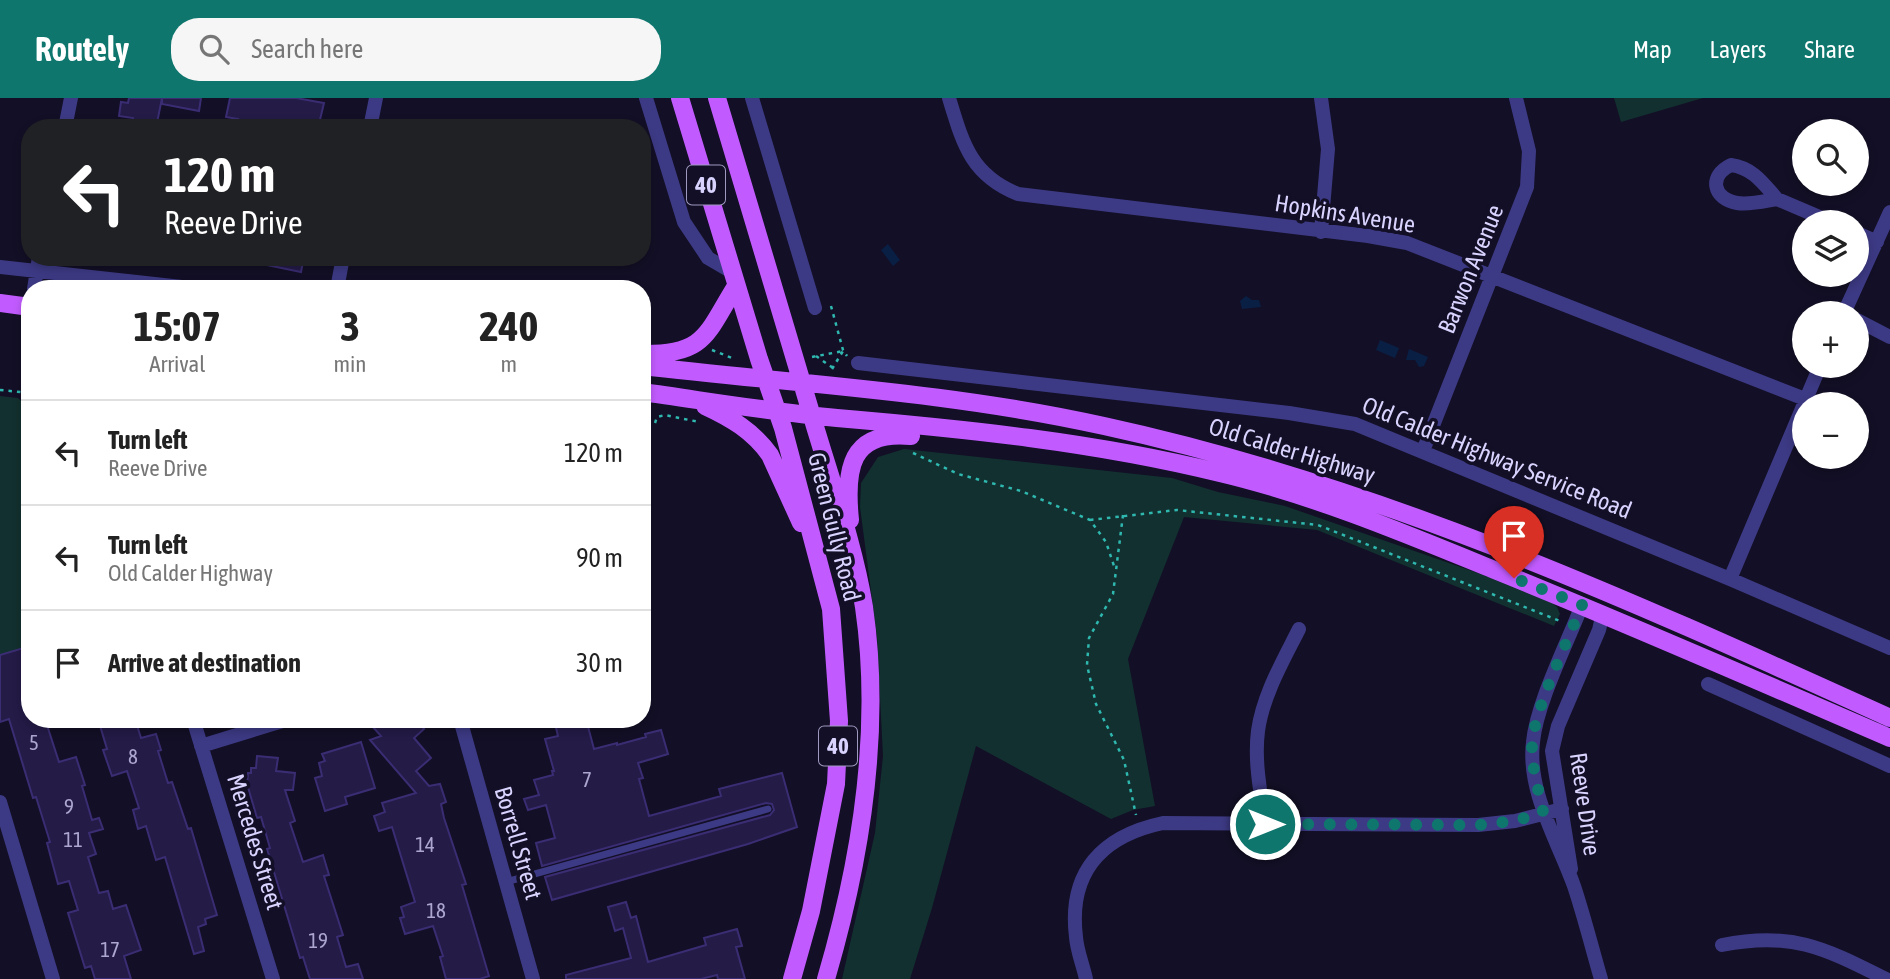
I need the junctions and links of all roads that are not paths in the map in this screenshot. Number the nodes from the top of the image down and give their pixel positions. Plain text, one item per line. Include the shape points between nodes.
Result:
1 (71, 98) edge
2 (376, 98) edge
3 (646, 98) edge
4 (680, 98) edge
5 (717, 98) edge
6 (752, 98) edge
7 (949, 98) edge
8 (1321, 98) edge
9 (1516, 98) edge
10 (67, 119) edge
11 (372, 119) edge
12 (1777, 199) dead end
13 (1803, 210) edge
14 (1890, 212) edge
15 (1321, 232) junction
16 (1869, 238) edge
17 (1877, 242) junction
18 (21, 265) edge
19 (51, 266) edge
20 (0, 267) edge
21 (1493, 277) junction
22 (734, 279) junction
23 (142, 280) edge
24 (1850, 301) edge
25 (0, 303) edge
26 (21, 305) edge
27 (815, 309) dead end
28 (1869, 326) edge
29 (1890, 337) edge
30 (651, 354) edge
31 (853, 360) road end
32 (651, 367) edge
33 (766, 379) junction
34 (802, 384) junction
35 (651, 393) edge
36 (1792, 394) edge
37 (685, 398) junction
38 (777, 410) junction
39 (811, 415) junction
40 (1792, 431) edge
41 (1423, 451) junction
42 (1127, 452) junction
43 (824, 574) junction
44 (856, 577) junction
45 (1731, 579) junction
46 (1604, 590) junction
47 (1582, 605) junction
48 (1603, 613) junction
49 (1298, 629) dead end
50 (1890, 648) edge
51 (1708, 684) dead end
52 (1890, 718) edge
53 (196, 728) edge
54 (260, 728) edge
55 (463, 728) edge
56 (1890, 738) edge
57 (201, 746) junction
58 (1890, 766) edge
59 (0, 802) edge
60 (768, 809) dead end
61 (1562, 809) junction
62 (1543, 812) junction
63 (1265, 824) junction
64 (506, 882) junction
65 (1573, 884) junction
66 (1722, 944) dead end
67 (53, 979) edge
68 (273, 979) edge
69 (533, 979) edge
70 (792, 979) edge
71 (826, 979) edge
72 (1086, 979) edge
73 (1601, 979) edge
74 (1886, 979) edge

1 - 10 street
2 - 11 street
3 - 22 street via 679,211 708,258
4 - 22 main road, Green Gully Road / 40
5 - 34 main road, Green Gully Road / 40
6 - 27 street
7 - 15 street, Hopkins Avenue via 972,160 992,181 1018,194
8 - 15 street via 1328,149
9 - 21 street, Barwon Avenue via 1529,151 1528,180
12 - 13 street
14 - 17 street
15 - 21 street, Hopkins Avenue via 1407,243
16 - 17 street
17 - 24 street
18 - 20 street
19 - 23 street
21 - 36 street, Hopkins Avenue
21 - 41 street, Barwon Avenue
22 - 30 main road via 701,341 678,353
22 - 33 main road, Green Gully Road / 40
25 - 26 main road
28 - 29 street
31 - 41 street, Old Calder Highway Service Road via 1331,419
32 - 33 main road, Old Calder Highway
33 - 34 main road, Old Calder Highway
33 - 38 main road, Green Gully Road / 40
34 - 39 main road, Green Gully Road / 40
34 - 46 main road, Old Calder Highway via 991,405 1214,452 1407,513
35 - 37 main road, Old Calder Highway
37 - 38 main road, Old Calder Highway
37 - 43 main road via 730,418 763,446
38 - 39 main road, Old Calder Highway
38 - 43 main road, Green Gully Road / 40
39 - 42 main road, Old Calder Highway
39 - 44 main road, Green Gully Road / 40
40 - 45 street
41 - 45 street, Old Calder Highway Service Road
42 - 44 main road via 898,435 876,438 859,450 849,474
42 - 47 main road, Old Calder Highway via 1279,490
43 - 70 main road, Green Gully Road / 40 via 837,675 836,784 811,911
44 - 71 main road, Green Gully Road / 40 via 868,654 869,766 858,839
45 - 50 street, Old Calder Highway Service Road
46 - 47 main road
46 - 48 main road
46 - 52 main road, Old Calder Highway
47 - 48 main road, Old Calder Highway
47 - 62 street, Reeve Drive via 1533,736
48 - 56 main road, Old Calder Highway
48 - 61 street, Reeve Drive via 1552,751
49 - 63 street via 1258,729
51 - 58 street
53 - 57 street, Mercedes Street
54 - 57 street
55 - 64 street, Borrell Street
57 - 68 street, Mercedes Street
59 - 67 street
60 - 64 lane
61 - 62 street
61 - 65 street, Reeve Drive
62 - 63 street via 1478,825
62 - 65 street, Reeve Drive
63 - 72 street via 1163,823 1116,839 1081,881 1074,915
64 - 69 street, Borrell Street
65 - 73 street, Reeve Drive
66 - 74 street via 1784,939 1809,945

